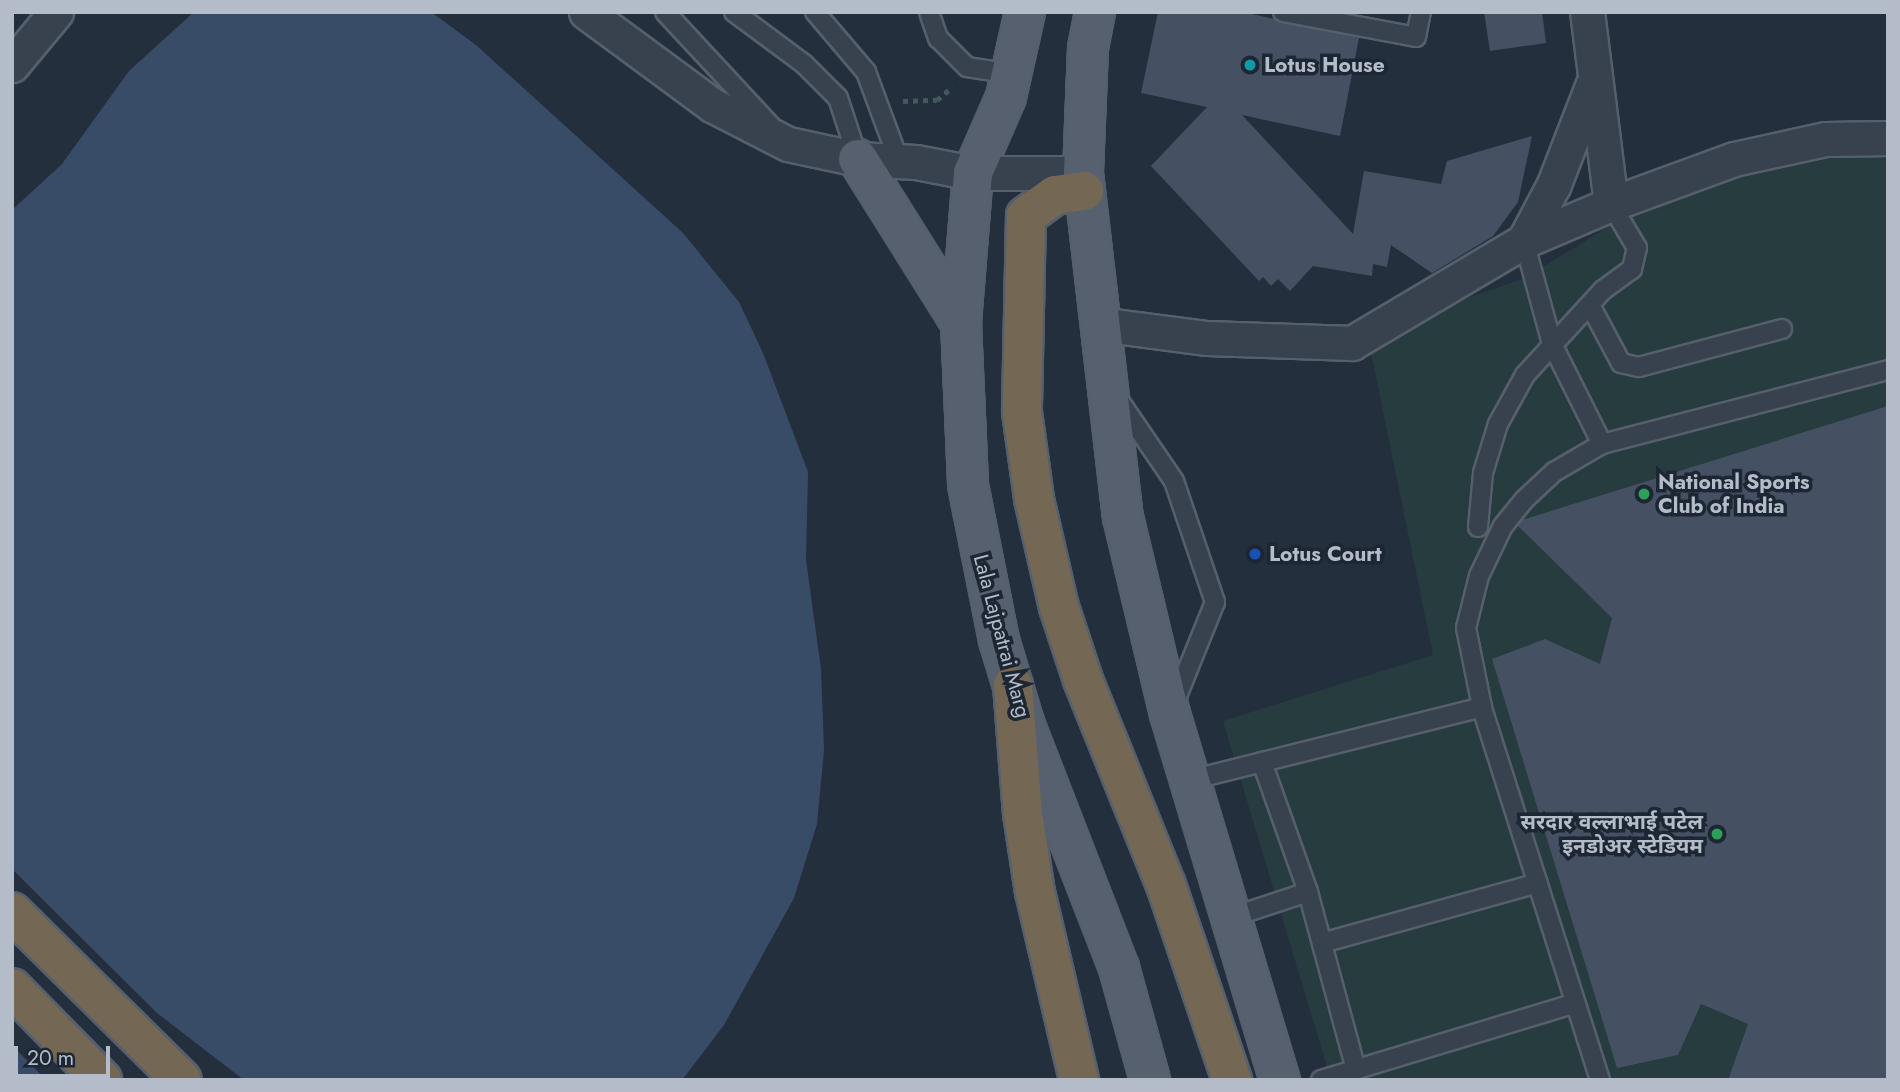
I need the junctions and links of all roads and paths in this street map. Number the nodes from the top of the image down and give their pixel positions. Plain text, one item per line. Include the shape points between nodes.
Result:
1 (56, 12) edge
2 (586, 12) edge
3 (665, 12) edge
4 (734, 12) edge
5 (815, 12) edge
6 (929, 12) edge
7 (1025, 12) edge
8 (1095, 12) edge
9 (1283, 12) edge
10 (1421, 12) edge
11 (1587, 12) edge
12 (12, 65) edge
13 (1012, 74) junction
14 (1595, 78) junction
15 (1888, 138) edge
16 (788, 144) junction
17 (859, 159) junction
18 (899, 161) junction
19 (973, 173) junction
20 (1084, 182) junction
21 (1611, 204) junction
22 (1524, 241) junction
23 (1590, 305) junction
24 (961, 323) junction
25 (1099, 324) junction
26 (1783, 329) dead end
27 (1552, 344) junction
28 (1888, 370) edge
29 (1106, 381) junction
30 (1602, 444) junction
31 (1478, 527) dead end
32 (1013, 685) junction
33 (1482, 707) junction
34 (1170, 714) junction
35 (1262, 762) junction
36 (1190, 780) junction
37 (1538, 883) junction
38 (1308, 892) junction
39 (12, 912) edge
40 (1247, 912) junction
41 (1322, 943) junction
42 (12, 988) edge
43 (1573, 1004) junction
44 (126, 1024) junction
45 (1356, 1070) junction
46 (102, 1080) edge
47 (182, 1080) edge
48 (210, 1080) edge
49 (1079, 1080) edge
50 (1150, 1080) edge
51 (1232, 1080) edge
52 (1280, 1080) edge
53 (1321, 1080) edge
54 (1600, 1080) edge

1 - 12 street
2 - 16 street via 712,105
3 - 16 lane
4 - 17 lane via 804,64 838,98
5 - 18 lane via 866,72
6 - 13 lane via 938,38 967,67
7 - 13 main road, Lala Lajpatrai Marg
8 - 20 main road via 1088,48
9 - 10 lane via 1416,37
11 - 14 street
13 - 19 main road, Lala Lajpatrai Marg
14 - 21 street
14 - 22 street via 1554,184
15 - 21 street via 1826,139 1734,159
16 - 17 street
17 - 18 street
17 - 24 main road
18 - 19 street
19 - 20 street
19 - 24 main road, Lala Lajpatrai Marg
20 - 25 main road
20 - 51 highway via 1026,216 1022,412 1034,499 1059,607 1083,680 1166,885
21 - 22 street
21 - 23 lane via 1637,248 1635,259 1632,269
22 - 25 street via 1352,343 1207,338
22 - 27 lane
23 - 26 lane via 1621,363 1639,367
23 - 27 lane
24 - 32 main road, Lala Lajpatrai Marg via 968,485 990,603
25 - 29 main road
27 - 30 lane
27 - 31 lane via 1525,375 1498,424 1483,473
28 - 30 lane
29 - 34 main road via 1123,517
29 - 34 lane via 1174,481 1215,602
30 - 33 lane via 1553,472 1524,500 1503,526 1479,576 1466,628
32 - 49 highway via 1023,814 1035,892
32 - 50 main road, Lala Lajpatrai Marg via 1119,968
33 - 35 lane
33 - 37 lane
34 - 36 main road
35 - 36 lane
35 - 38 lane
36 - 40 main road
37 - 41 lane
37 - 43 lane
38 - 40 lane
38 - 41 lane
39 - 44 highway
40 - 52 main road
41 - 45 lane
42 - 46 highway
43 - 45 lane
43 - 54 lane
44 - 47 highway
44 - 48 highway
45 - 53 lane

